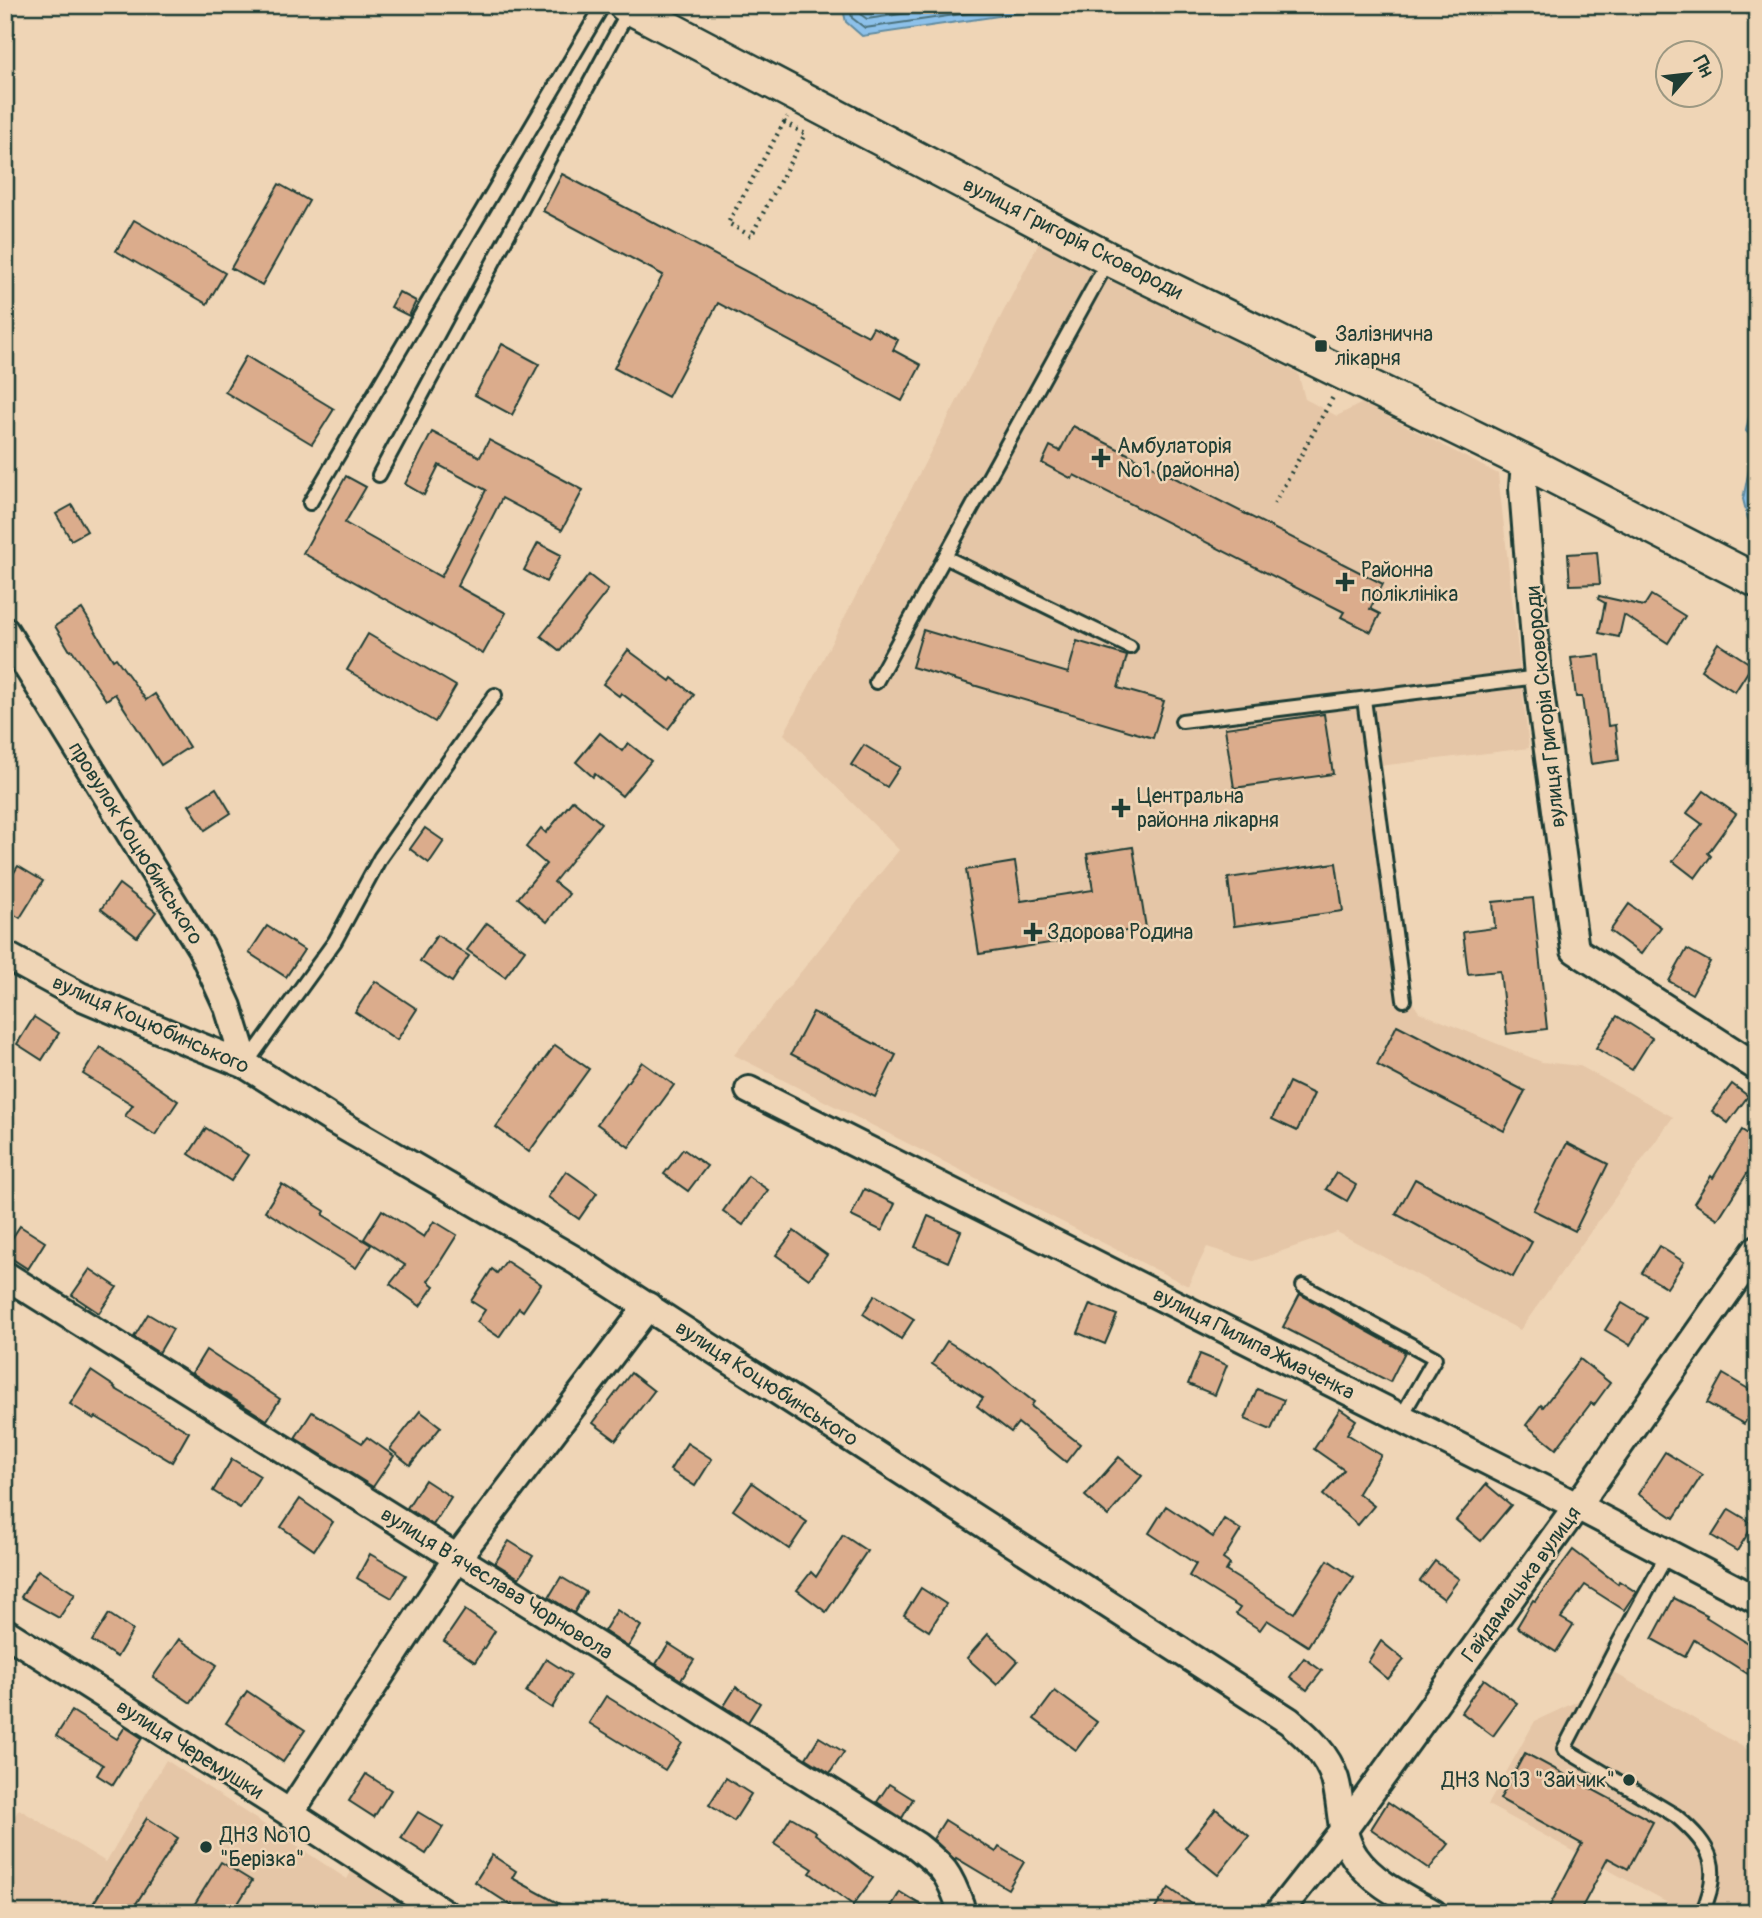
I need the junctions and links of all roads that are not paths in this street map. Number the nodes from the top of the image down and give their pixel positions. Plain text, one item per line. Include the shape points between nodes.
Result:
1 (620, 6) edge
2 (1109, 258) junction
3 (1524, 462) junction
4 (379, 475) dead end
5 (310, 503) dead end
6 (945, 557) junction
7 (1757, 581) edge
8 (5, 631) edge
9 (1130, 647) dead end
10 (1538, 677) junction
11 (876, 682) dead end
12 (495, 695) dead end
13 (1364, 699) junction
14 (1182, 721) dead end
15 (5, 955) edge
16 (1404, 1000) dead end
17 (246, 1065) junction
18 (1757, 1067) edge
19 (749, 1090) dead end
20 (1757, 1249) edge
21 (5, 1275) edge
22 (1303, 1286) dead end
23 (648, 1306) junction
24 (1401, 1417) junction
25 (1577, 1506) junction
26 (1668, 1553) junction
27 (457, 1558) junction
28 (1757, 1600) edge
29 (5, 1632) edge
30 (290, 1813) junction
31 (1342, 1832) junction
32 (444, 1913) edge
33 (957, 1913) edge
34 (1278, 1913) edge
35 (1433, 1913) edge
36 (1702, 1913) edge

1 - 2 street, вулиця Григорія Сковороди
1 - 4 lane
1 - 5 lane
2 - 3 street, вулиця Григорія Сковороди
2 - 6 lane
3 - 7 street, вулиця Григорія Сковороди
3 - 10 street, вулиця Григорія Сковороди
6 - 9 lane
6 - 11 lane
8 - 17 street, провулок Коцюбинського via 201,948 228,1007
10 - 13 lane
10 - 18 street, вулиця Григорія Сковороди via 1575,950
12 - 17 lane via 380,858 335,941
13 - 14 lane
13 - 16 lane
15 - 17 street, вулиця Коцюбинського via 79,996
17 - 23 street, вулиця Коцюбинського
19 - 24 street, вулиця Пилипа Жмаченка
20 - 25 street, Гайдамацька вулиця
21 - 27 street, вулиця Вʼячеслава Чорновола
22 - 24 lane via 1435,1358
23 - 27 street
23 - 31 street, вулиця Коцюбинського via 1289,1721 1320,1750 1335,1779
24 - 25 street, вулиця Пилипа Жмаченка
25 - 26 street, вулиця Пилипа Жмаченка
25 - 31 street, Гайдамацька вулиця
26 - 28 street, вулиця Пилипа Жмаченка
26 - 36 lane via 1564,1749 1692,1829 1713,1867 1713,1885
27 - 30 street
27 - 33 street, вулиця Вʼячеслава Чорновола via 918,1846 951,1880 960,1905
29 - 30 street, вулиця Черемушки
30 - 32 street, вулиця Черемушки
31 - 34 street, Гайдамацька вулиця
31 - 35 street, вулиця Коцюбинського via 1369,1873

